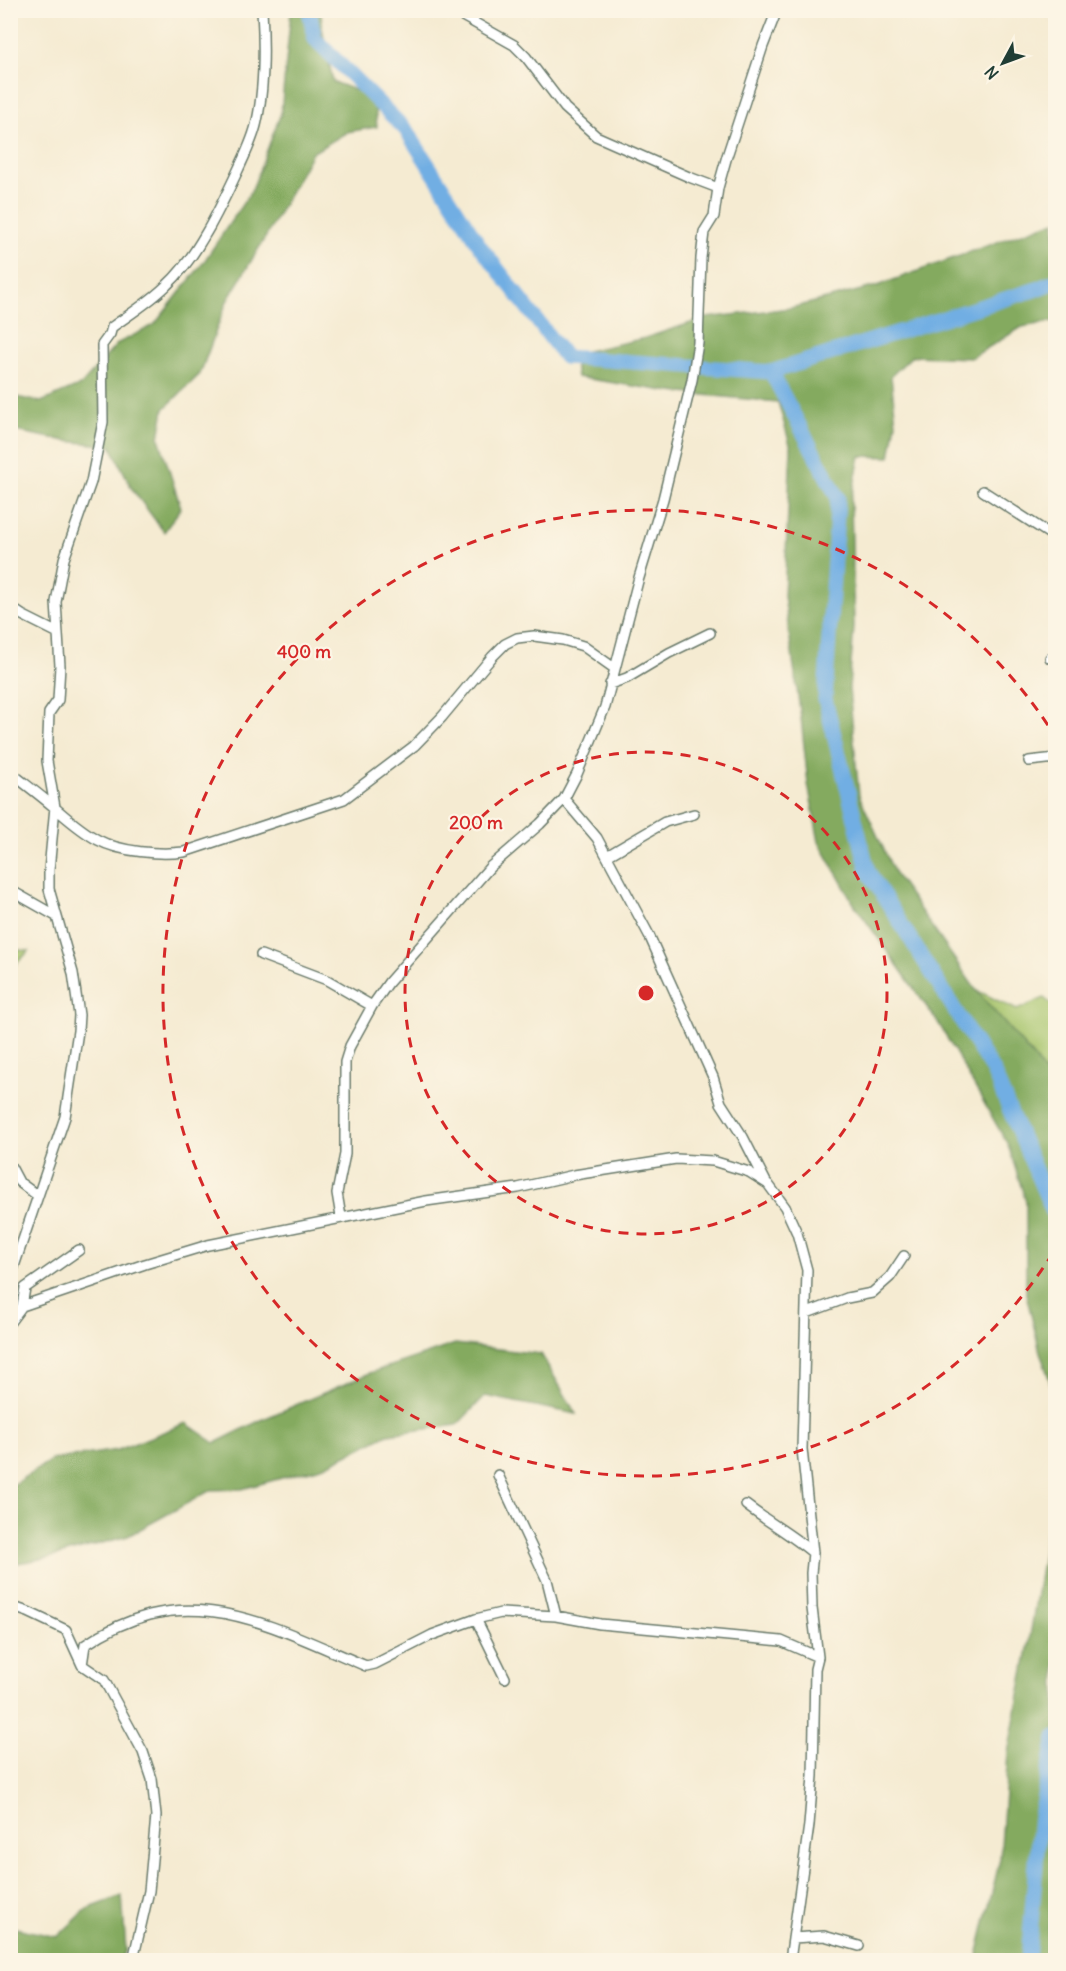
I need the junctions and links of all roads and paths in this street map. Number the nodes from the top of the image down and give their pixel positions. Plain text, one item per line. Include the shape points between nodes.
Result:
1 (262, 10) edge
2 (452, 10) edge
3 (777, 10) edge
4 (718, 188) junction
5 (982, 491) dead end
6 (1056, 538) edge
7 (10, 607) edge
8 (57, 632) junction
9 (710, 633) dead end
10 (614, 668) junction
11 (610, 684) junction
12 (1056, 758) edge
13 (1029, 761) dead end
14 (10, 772) edge
15 (564, 799) junction
16 (55, 807) junction
17 (694, 814) dead end
18 (607, 856) junction
19 (10, 890) edge
20 (56, 916) junction
21 (261, 955) dead end
22 (372, 1006) junction
23 (10, 1165) edge
24 (768, 1184) junction
25 (38, 1196) junction
26 (341, 1217) junction
27 (79, 1250) dead end
28 (904, 1256) dead end
29 (14, 1260) edge
30 (10, 1278) edge
31 (22, 1306) junction
32 (807, 1313) junction
33 (10, 1322) edge
34 (498, 1475) dead end
35 (746, 1505) dead end
36 (813, 1553) junction
37 (10, 1606) edge
38 (556, 1616) junction
39 (476, 1619) junction
40 (818, 1657) junction
41 (82, 1665) junction
42 (505, 1678) dead end
43 (793, 1938) junction
44 (859, 1946) dead end
45 (133, 1960) edge
46 (790, 1960) edge

1 - 8 street via 258,119 225,198 176,277 112,327 102,345 102,422 91,482 63,565 56,602
2 - 4 street via 514,45 566,108 596,136
3 - 4 street
4 - 10 street via 714,216 704,232 692,380 663,499
5 - 6 street
7 - 8 street
8 - 16 street via 58,700 49,713 47,761
9 - 11 street
10 - 11 street
10 - 16 street via 583,646 534,636 517,638 492,657 414,746 344,799 184,852 165,854 107,844 71,823
11 - 15 street
12 - 13 street
14 - 16 street
15 - 18 street
15 - 22 street via 490,867
16 - 20 street via 49,870
17 - 18 street via 665,822
18 - 24 street via 680,1001 721,1103
19 - 20 street
20 - 25 street via 73,973 78,1031 65,1117
21 - 22 street via 327,980
22 - 26 street via 346,1053 345,1154 337,1193
23 - 25 street via 19,1182
24 - 26 street via 728,1164 676,1159
24 - 32 street via 797,1233 807,1270
25 - 29 street
26 - 31 street via 208,1245
27 - 31 street via 25,1288
28 - 32 street via 890,1277 872,1293
29 - 30 street
31 - 33 street
32 - 36 street via 802,1449
34 - 38 street via 547,1580
35 - 36 street
36 - 40 street via 812,1608
37 - 41 street via 66,1630
38 - 39 street via 501,1612
38 - 40 street via 600,1624 781,1641
39 - 41 street via 366,1666 282,1631 226,1614 169,1611 134,1619 102,1634 85,1645
39 - 42 street
40 - 43 street via 813,1776
41 - 45 street via 104,1680 152,1779 156,1816 153,1854
43 - 44 street via 824,1936
43 - 46 street

